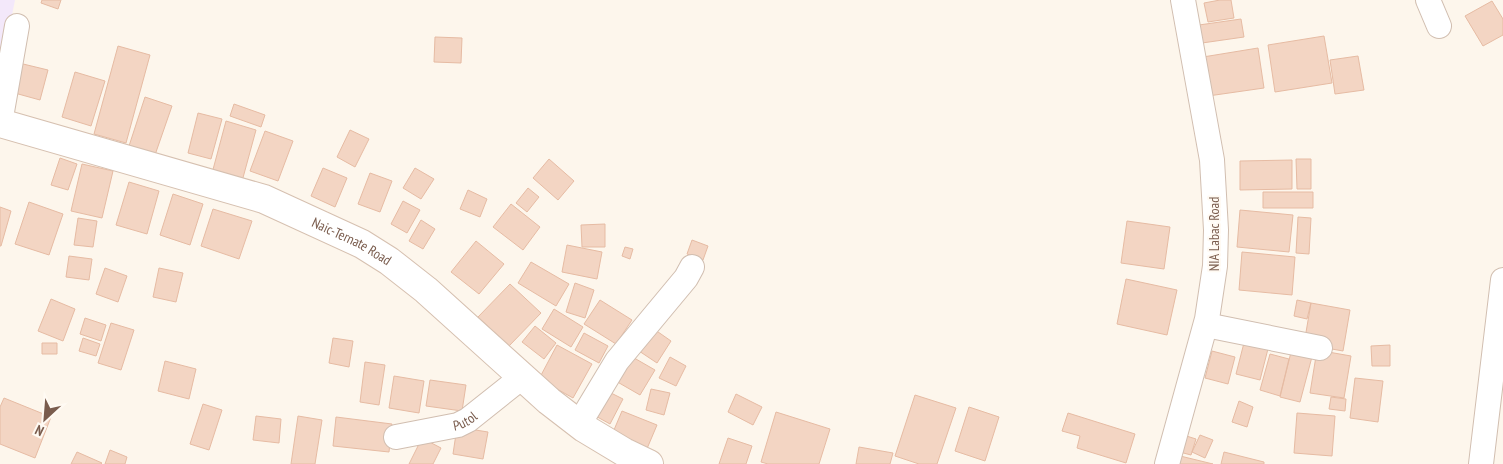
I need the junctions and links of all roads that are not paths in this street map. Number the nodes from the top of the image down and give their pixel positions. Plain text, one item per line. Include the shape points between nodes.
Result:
1 (1183, 0) edge
2 (1428, 0) edge
3 (17, 26) dead end
4 (1440, 26) dead end
5 (0, 123) edge
6 (692, 267) dead end
7 (1503, 280) edge
8 (1206, 325) junction
9 (1320, 348) dead end
10 (522, 377) junction
11 (578, 424) junction
12 (396, 437) dead end
13 (620, 458) edge
14 (649, 464) edge
15 (1167, 464) edge
16 (1481, 464) edge

1 - 8 street, NIA Labac Road via 1212,160 1215,266
2 - 4 street
3 - 5 street
5 - 10 main road, Naic-Ternate Road via 264,199 362,244 426,290
6 - 11 street via 617,361
7 - 16 street
8 - 9 street
8 - 15 street, NIA Labac Road
10 - 11 main road, Naic-Ternate Road
10 - 12 street, Putol via 458,425
11 - 13 main road, Naic-Ternate Road
13 - 14 main road, Naic-Ternate Road

